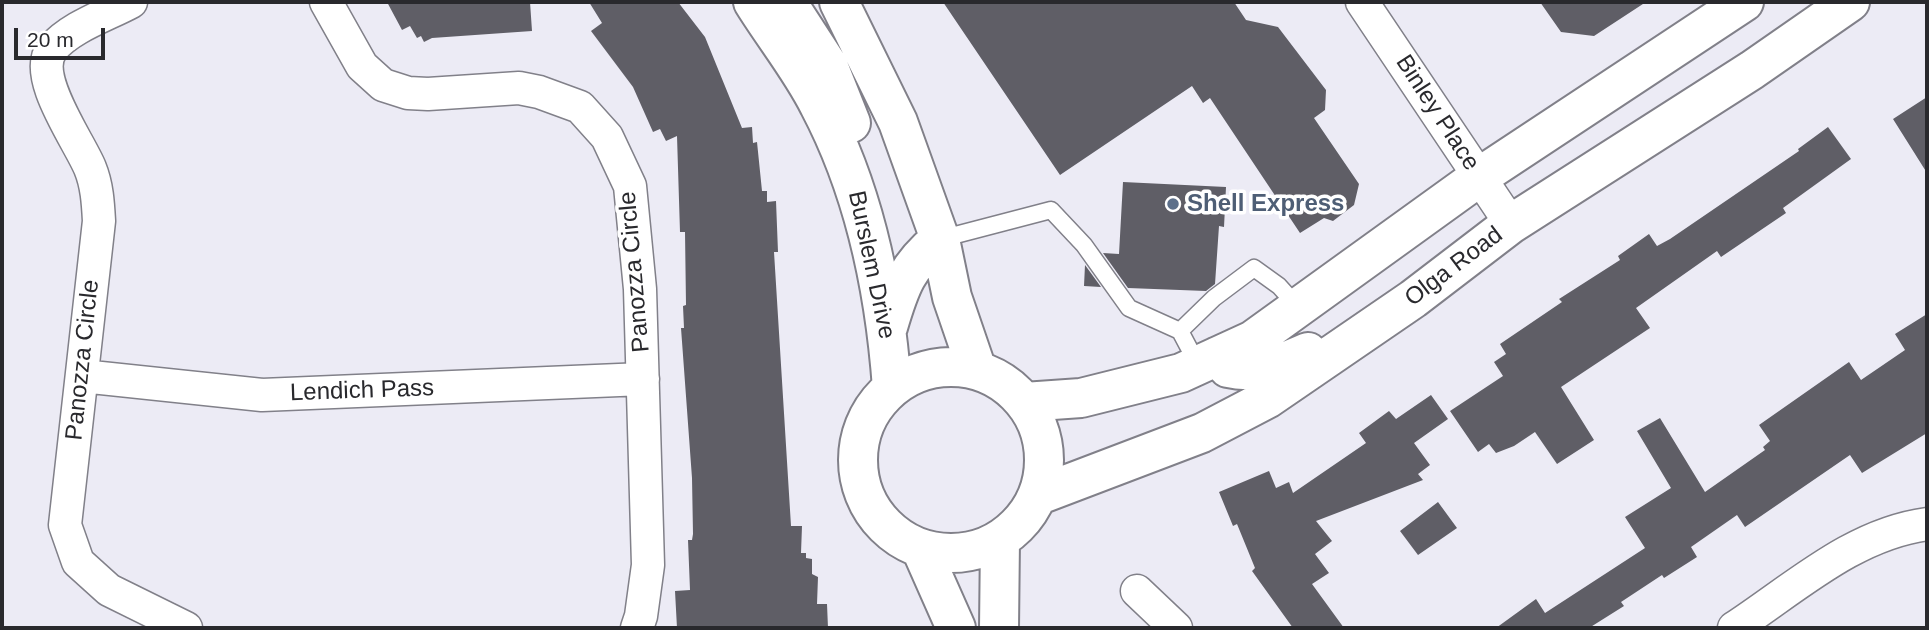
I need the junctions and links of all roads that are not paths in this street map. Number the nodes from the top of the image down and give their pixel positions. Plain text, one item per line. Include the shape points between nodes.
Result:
1 (131, 2) edge
2 (326, 2) edge
3 (752, 2) edge
4 (787, 2) edge
5 (839, 2) edge
6 (1363, 2) edge
7 (1744, 2) edge
8 (1850, 2) edge
9 (1479, 177) junction
10 (858, 191) junction
11 (1511, 225) junction
12 (940, 239) junction
13 (1413, 299) junction
14 (1298, 307) junction
15 (888, 329) junction
16 (1180, 331) junction
17 (1208, 360) junction
18 (977, 370) junction
19 (82, 376) junction
20 (643, 379) junction
21 (892, 388) junction
22 (1024, 402) junction
23 (1039, 495) junction
24 (1927, 524) edge
25 (1000, 540) junction
26 (921, 549) junction
27 (1137, 591) dead end
28 (1744, 626) edge
29 (186, 628) edge
30 (637, 628) edge
31 (956, 628) edge
32 (999, 628) edge
33 (1176, 628) edge

1 - 19 street, Panozza Circle via 72,33 51,50 46,67 50,89 91,170 98,194
2 - 20 street, Panozza Circle via 362,66 383,85 428,94 519,88 539,92 580,107 607,136 631,186
3 - 10 main road, Burslem Drive via 819,104
4 - 10 main road via 828,65 854,129
5 - 12 main road via 898,122
6 - 9 street, Binley Place
7 - 9 main road
8 - 11 main road, Olga Road
9 - 11 street, Binley Place
9 - 14 main road
10 - 15 main road, Burslem Drive
11 - 13 main road, Olga Road
12 - 15 main road via 919,256 900,285
12 - 16 lane via 1051,210 1129,308
12 - 18 main road via 951,297
13 - 17 main road via 1265,371 1228,368
13 - 23 main road, Olga Road via 1267,399 1213,427
14 - 16 lane via 1254,268
14 - 17 main road via 1253,340
15 - 21 main road, Burslem Drive
16 - 17 lane
17 - 22 main road via 1181,373 1115,391
18 - 21 main road via 918,373
18 - 22 main road via 1003,383
19 - 20 street, Lendich Pass via 262,395
19 - 29 street, Panozza Circle via 65,525 78,562 109,590
20 - 30 street, Panozza Circle via 648,565
21 - 26 main road via 873,409 861,434 859,471 876,515 896,536
22 - 23 main road via 1044,446 1045,471
23 - 25 main road via 1016,528
24 - 28 street via 1903,527 1859,544
25 - 26 main road via 975,551 948,554
25 - 32 main road
26 - 31 main road
27 - 33 street

